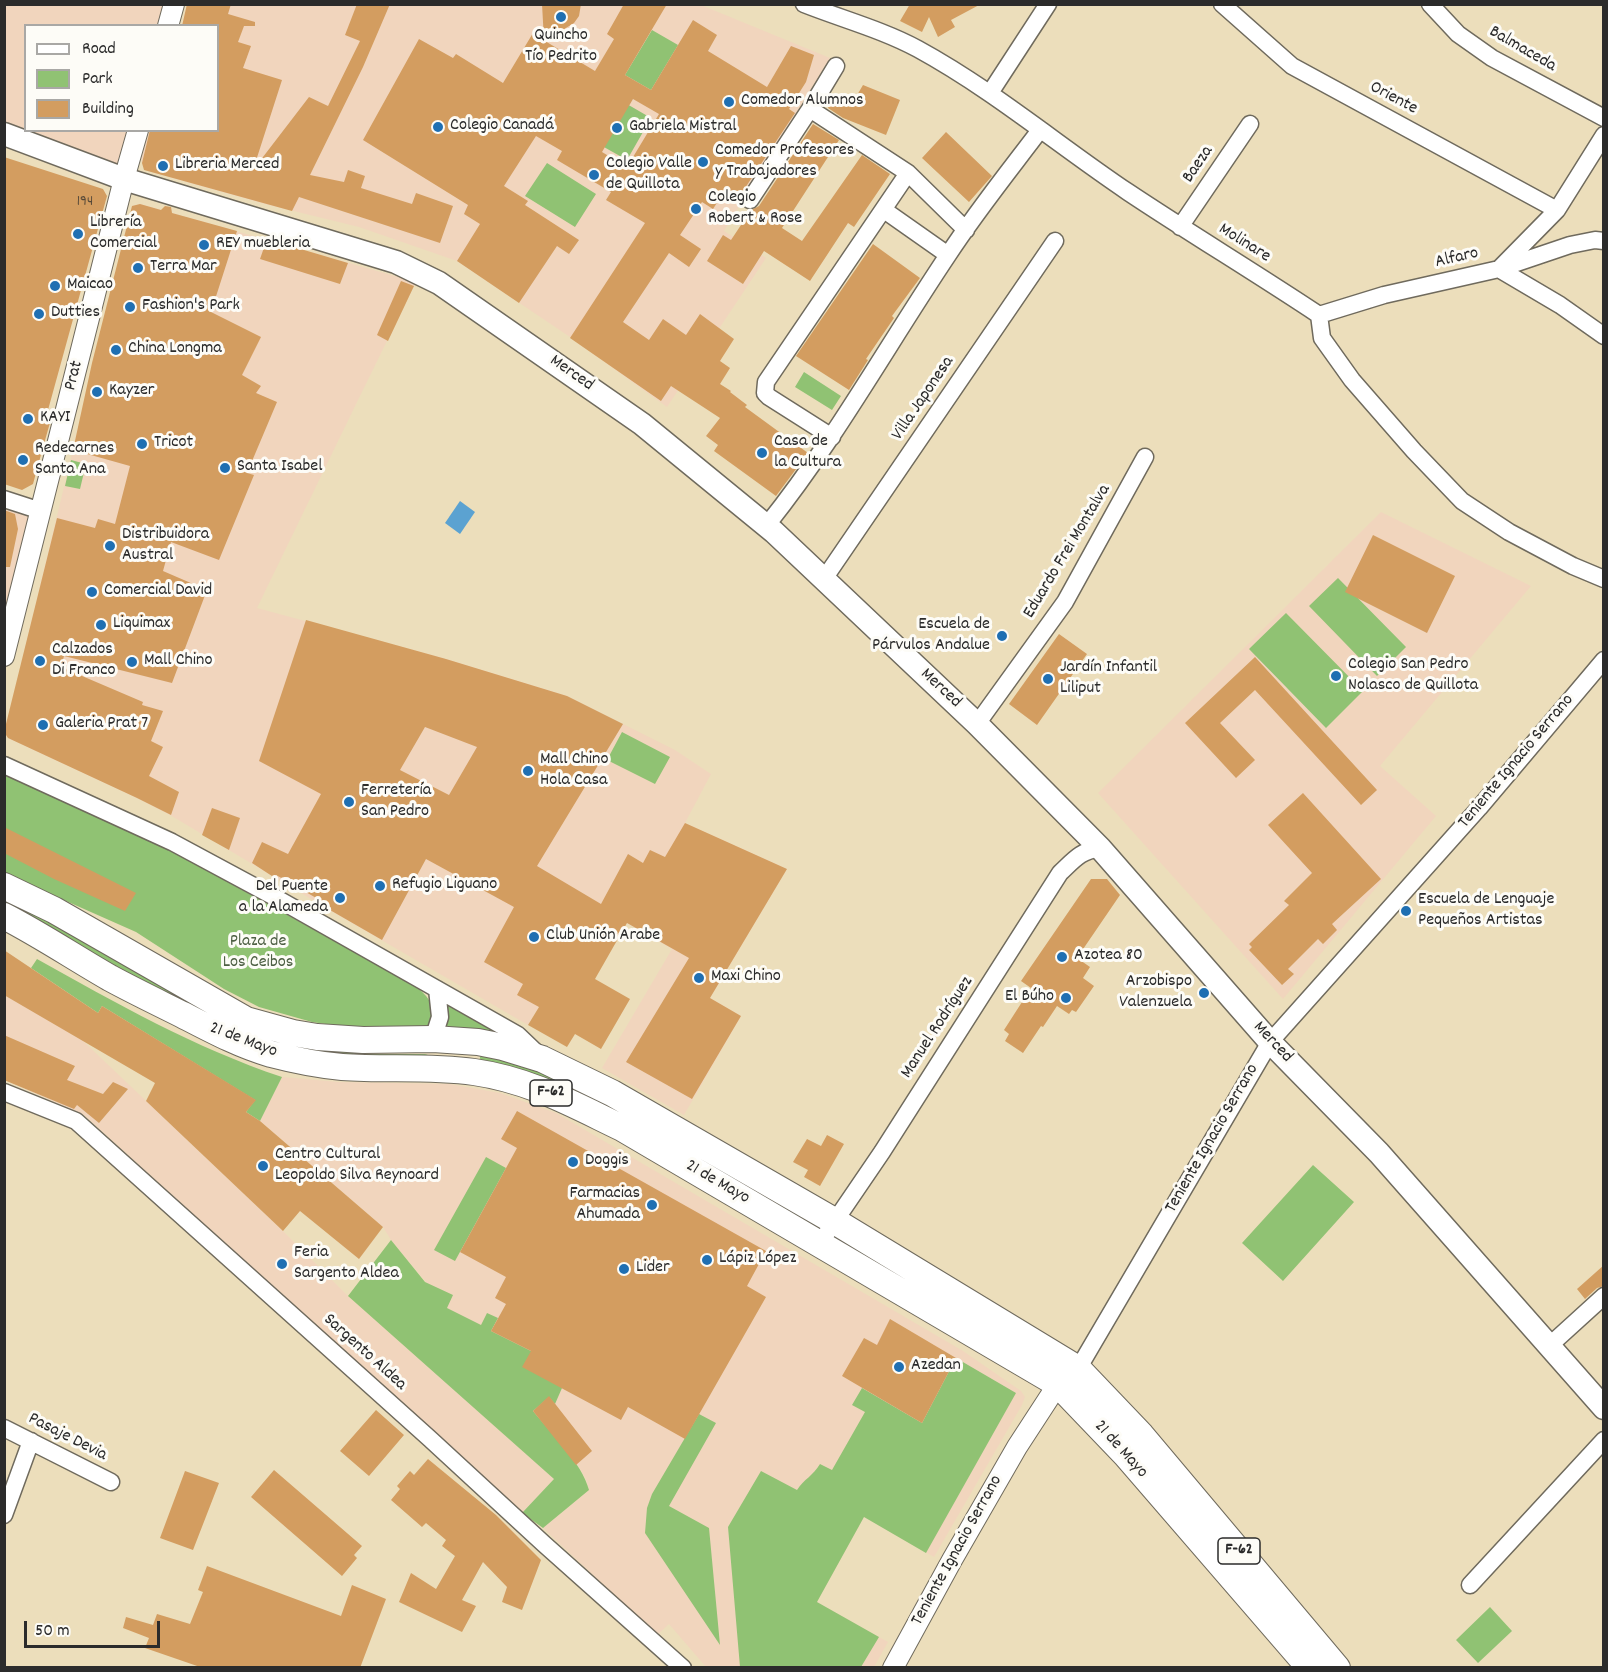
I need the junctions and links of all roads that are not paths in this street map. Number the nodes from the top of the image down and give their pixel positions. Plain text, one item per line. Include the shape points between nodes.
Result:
1 (174, 4) edge
2 (804, 4) edge
3 (1048, 4) edge
4 (1222, 4) edge
5 (1430, 4) edge
6 (169, 24) edge
7 (836, 66) dead end
8 (990, 93) junction
9 (810, 109) junction
10 (1604, 118) edge
11 (1250, 124) dead end
12 (1040, 130) junction
13 (137, 132) edge
14 (4, 134) edge
15 (1604, 135) edge
16 (908, 173) junction
17 (124, 179) junction
18 (750, 200) dead end
19 (884, 210) junction
20 (1557, 210) junction
21 (1180, 227) junction
22 (966, 230) junction
23 (1055, 241) dead end
24 (1604, 241) edge
25 (948, 255) junction
26 (1500, 269) junction
27 (1319, 315) junction
28 (1604, 336) edge
29 (832, 438) junction
30 (1145, 457) dead end
31 (4, 499) edge
32 (41, 511) junction
33 (767, 525) junction
34 (824, 579) junction
35 (1604, 579) edge
36 (4, 656) edge
37 (1604, 660) edge
38 (977, 724) junction
39 (4, 765) edge
40 (1100, 848) junction
41 (4, 886) edge
42 (4, 916) edge
43 (437, 988) junction
44 (433, 1039) junction
45 (1270, 1042) junction
46 (542, 1059) junction
47 (4, 1092) edge
48 (836, 1222) junction
49 (820, 1243) junction
50 (1604, 1296) edge
51 (1549, 1346) junction
52 (1078, 1369) junction
53 (1058, 1384) junction
54 (1604, 1408) edge
55 (4, 1428) edge
56 (1604, 1440) edge
57 (31, 1441) junction
58 (111, 1482) dead end
59 (4, 1515) edge
60 (1470, 1585) dead end
61 (683, 1668) edge
62 (893, 1668) edge
63 (1310, 1668) edge
64 (1337, 1668) edge

1 - 6 street
2 - 8 street, Molinare via 916,48
3 - 8 street
4 - 20 street, Oriente via 1292,66
5 - 10 street, Balmaceda via 1458,34 1492,58
7 - 9 street
8 - 12 street, Molinare
9 - 16 street
9 - 18 street
11 - 21 street, Baeza
12 - 21 street, Molinare
12 - 22 street
13 - 17 street, Prat
14 - 17 main road, Merced
15 - 20 street
16 - 19 street
16 - 22 street
17 - 32 street, Prat
17 - 33 main road, Merced via 396,262 426,276 642,424
19 - 25 street
19 - 29 street via 765,382 769,398
20 - 26 street
21 - 27 street, Molinare
22 - 25 street
23 - 34 street, Villa Japonesa
24 - 26 street, Alfaro via 1570,245
25 - 29 street
26 - 27 street, Alfaro via 1384,295
26 - 28 street
27 - 35 street via 1322,338 1352,380 1462,501 1509,532
29 - 33 street
30 - 38 street, Eduardo Frei Montalva via 1065,602
31 - 32 street
32 - 36 street, Prat
33 - 34 main road, Merced
34 - 38 main road, Merced
37 - 45 street, Teniente Ignacio Serrano via 1479,808
38 - 40 main road, Merced
39 - 43 street, 21 de Mayo via 172,842
40 - 45 main road, Merced
40 - 48 street, Manuel Rodríguez via 1077,856 1060,873
41 - 44 main road, 21 de Mayo / F-62 via 54,910 246,1020 316,1037
42 - 49 main road, 21 de Mayo / F-62 via 221,1035 269,1053 335,1066 472,1072 549,1092 622,1128
43 - 44 street via 440,1017
43 - 46 street, 21 de Mayo via 518,1035
44 - 46 main road, 21 de Mayo / F-62 via 478,1042
45 - 51 main road, Merced via 1379,1154
45 - 52 street, Teniente Ignacio Serrano
46 - 48 main road, 21 de Mayo / F-62 via 612,1093
47 - 61 street, Sargento Aldea via 76,1121
48 - 49 street, Manuel Rodríguez
48 - 52 main road, 21 de Mayo / F-62
49 - 53 main road, 21 de Mayo / F-62
50 - 51 street
51 - 54 main road, Merced
52 - 53 street, Teniente Ignacio Serrano
52 - 64 main road, 21 de Mayo / F-62 via 1141,1435
53 - 62 street, Teniente Ignacio Serrano via 1017,1447
53 - 63 main road, 21 de Mayo / F-62 via 1126,1455
55 - 57 street, Pasaje Devia
56 - 60 street
57 - 58 street, Pasaje Devia
57 - 59 street

